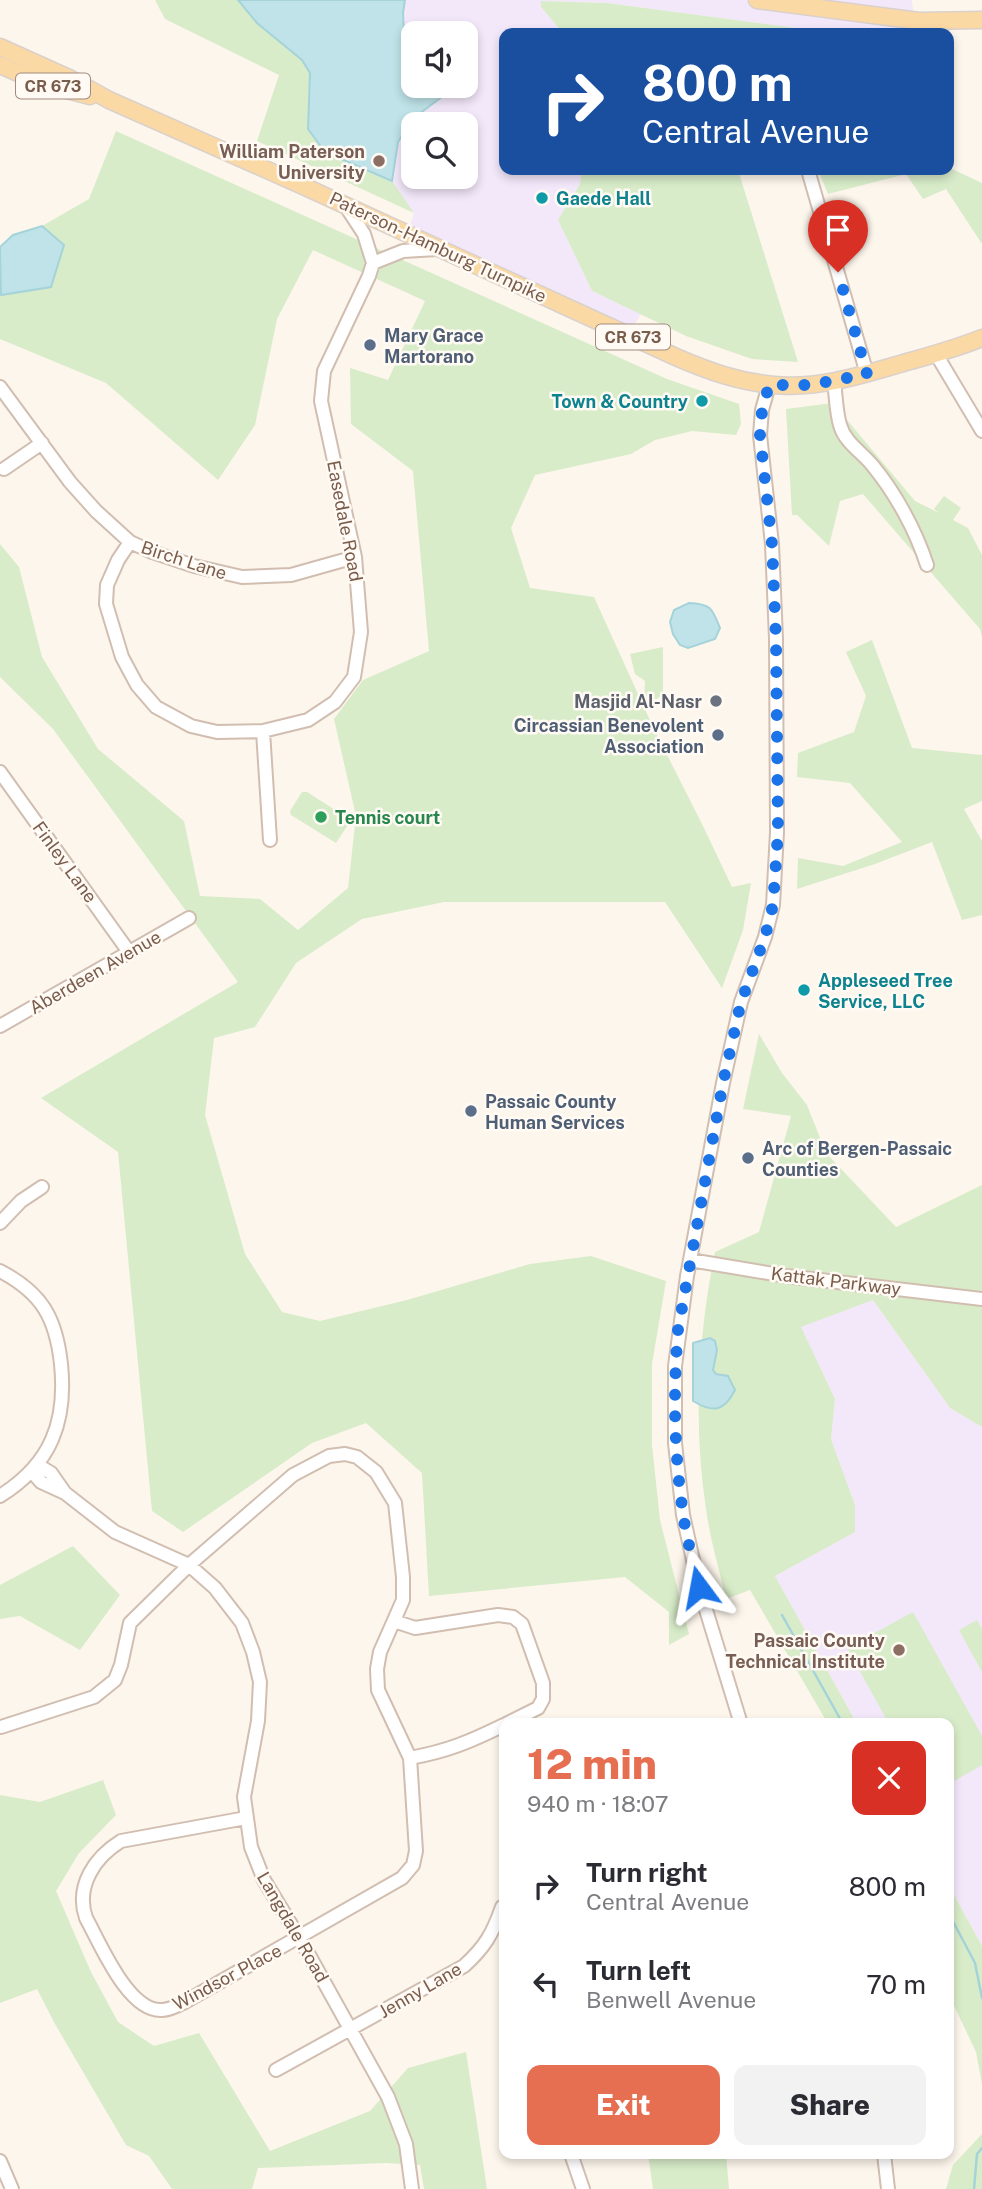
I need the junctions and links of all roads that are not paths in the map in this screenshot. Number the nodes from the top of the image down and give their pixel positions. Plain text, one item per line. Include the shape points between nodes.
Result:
1 (757, 0) edge
2 (982, 20) edge
3 (0, 47) edge
4 (0, 65) edge
5 (109, 100) junction
6 (809, 175) edge
7 (345, 205) junction
8 (441, 248) junction
9 (373, 262) junction
10 (982, 338) edge
11 (936, 354) junction
12 (867, 374) junction
13 (834, 382) junction
14 (769, 385) junction
15 (0, 387) edge
16 (982, 431) edge
17 (42, 443) junction
18 (4, 469) dead end
19 (130, 542) junction
20 (355, 557) junction
21 (927, 565) dead end
22 (263, 731) junction
23 (0, 772) edge
24 (270, 840) dead end
25 (189, 918) dead end
26 (129, 952) junction
27 (0, 1026) edge
28 (42, 1187) dead end
29 (0, 1223) edge
30 (690, 1260) junction
31 (0, 1271) edge
32 (982, 1299) edge
33 (34, 1468) junction
34 (0, 1496) edge
35 (189, 1565) junction
36 (394, 1621) junction
37 (517, 1718) edge
38 (739, 1718) edge
39 (1, 1727) edge
40 (499, 1727) edge
41 (410, 1758) junction
42 (246, 1818) junction
43 (499, 1916) edge
44 (299, 1937) junction
45 (351, 2029) junction
46 (276, 2070) dead end
47 (572, 2159) edge
48 (885, 2159) edge
49 (0, 2161) edge
50 (12, 2189) edge
51 (412, 2189) edge
52 (583, 2189) edge
53 (888, 2189) edge

1 - 2 main road via 919,21
3 - 5 main road, Paterson-Hamburg Turnpike
4 - 5 main road, Paterson-Hamburg Turnpike / CR 673 via 65,90
5 - 7 main road, Paterson-Hamburg Turnpike / CR 673
6 - 12 street
7 - 8 main road, Paterson-Hamburg Turnpike / CR 673
7 - 9 street via 364,234
8 - 9 street via 403,251
8 - 14 main road, Paterson-Hamburg Turnpike / CR 673 via 703,369
9 - 20 street, Easedale Road via 324,371 321,401
10 - 11 main road, CR 673
11 - 12 main road, CR 673
11 - 16 street
12 - 13 main road, CR 673
13 - 14 main road, CR 673
13 - 21 street via 846,438 880,475
14 - 30 street via 760,435 776,625 778,832 773,905 741,1002
15 - 17 street, Birch Lane
17 - 18 street
17 - 19 street, Birch Lane via 70,482
19 - 20 street, Birch Lane via 194,566 242,577 291,575
19 - 22 street, Easedale Road via 107,585 106,604 122,657 137,685 156,707 191,726 217,732
20 - 22 street, Easedale Road via 361,632 354,677 335,702 308,720
22 - 24 street
23 - 26 street, Finley Lane
25 - 26 street, Aberdeen Avenue
26 - 27 street, Aberdeen Avenue
28 - 29 street
30 - 32 street, Kattak Parkway
30 - 38 street via 675,1366 675,1443 699,1587
31 - 33 street via 41,1302 59,1350 63,1402 51,1441
33 - 34 street
33 - 35 street, Langdale Road via 41,1482 65,1493 116,1532
35 - 36 street via 293,1475 330,1455 357,1457 376,1472 395,1503 403,1600
35 - 39 street via 130,1623 121,1665 110,1686 94,1697
35 - 42 street, Langdale Road via 235,1612 258,1668 260,1708 244,1797
36 - 37 street via 415,1628 498,1615 522,1624 543,1683 543,1699 538,1708
36 - 41 street via 380,1652 378,1690
40 - 41 street via 443,1752
41 - 44 street via 413,1865 402,1878
42 - 44 street, Langdale Road via 257,1864
42 - 44 street, Windsor Place via 121,1840 96,1861 85,1886 82,1905 86,1919 128,1992 153,2009 164,2010
43 - 45 street, Jenny Lane via 494,1932 464,1966
44 - 45 street, Langdale Road
45 - 46 street, Jenny Lane
45 - 51 street, Langdale Road via 402,2129
47 - 52 street
48 - 53 street
49 - 50 street

